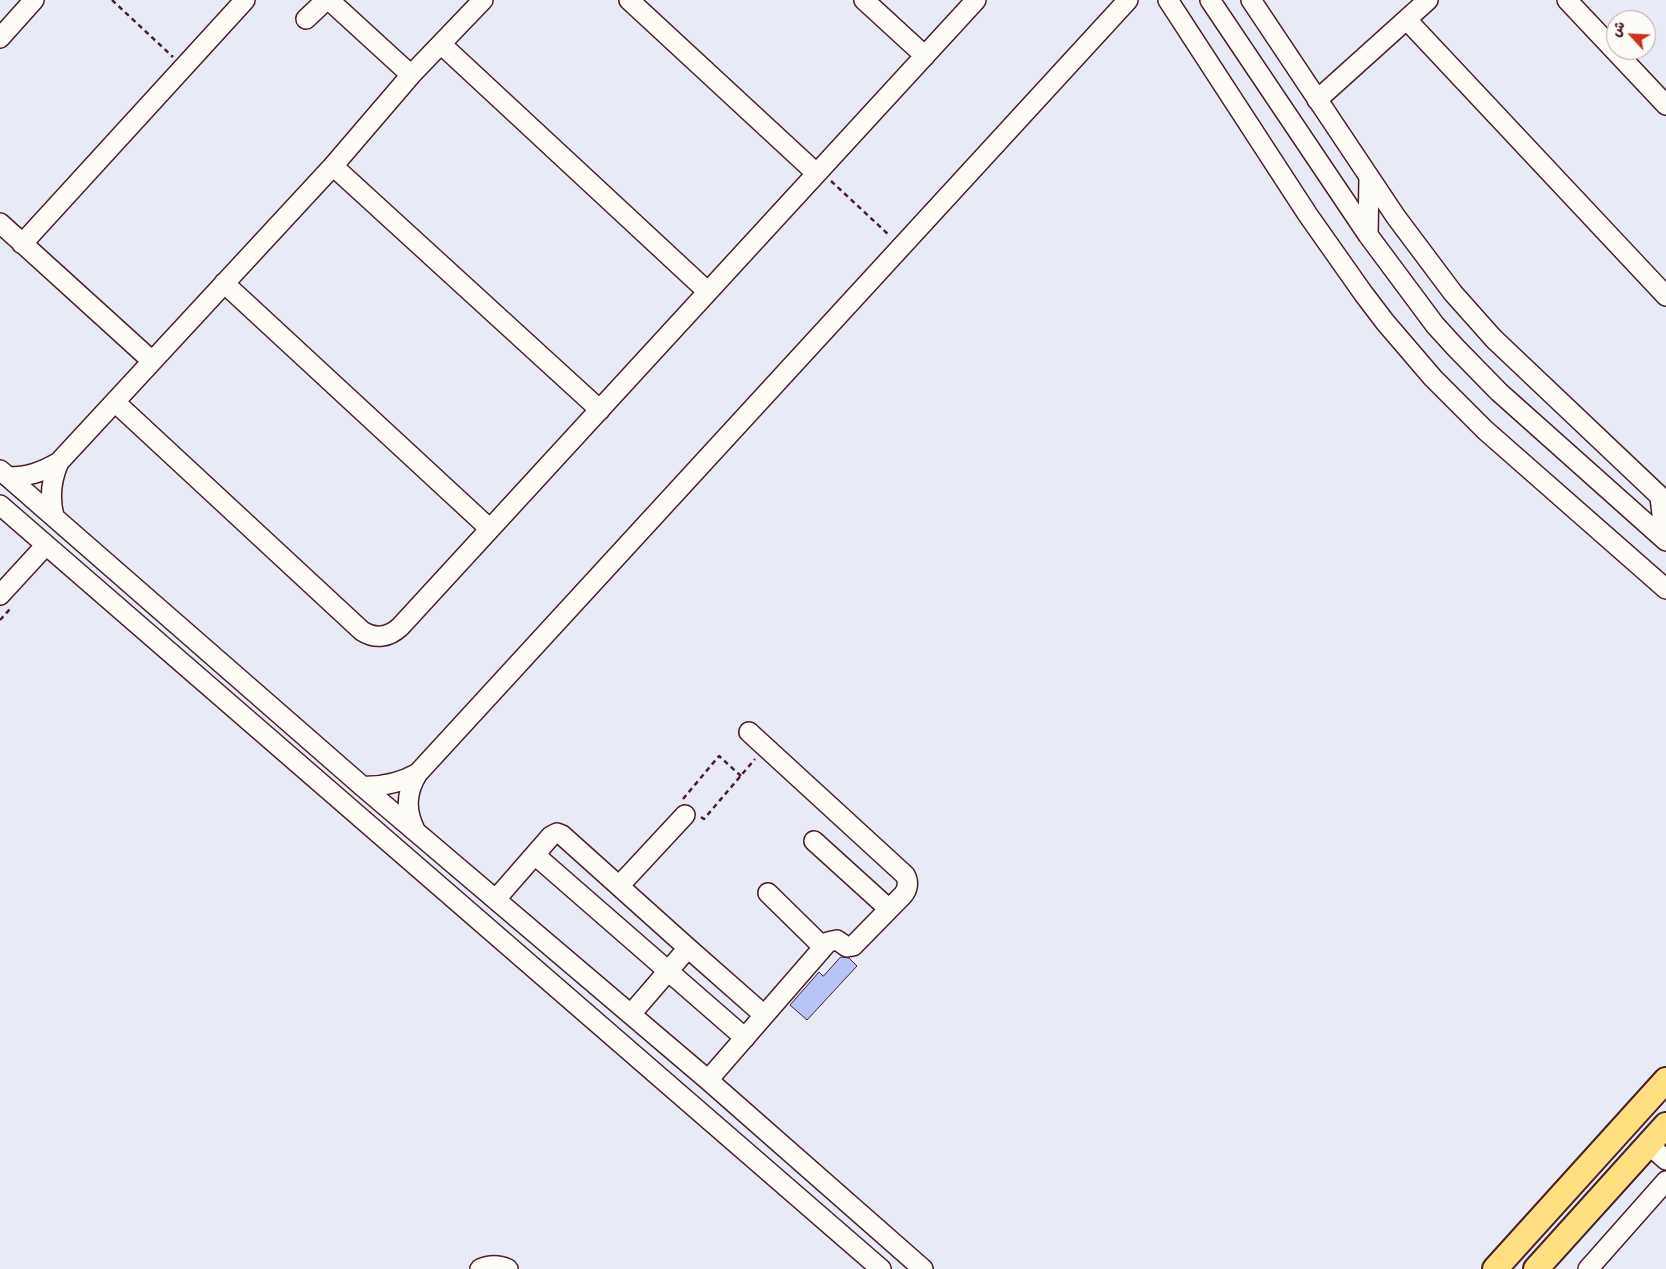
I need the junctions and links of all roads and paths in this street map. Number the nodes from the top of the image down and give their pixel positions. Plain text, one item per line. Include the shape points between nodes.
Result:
1 (34, 0) edge
2 (112, 0) edge
3 (245, 0) edge
4 (328, 0) edge
5 (483, 0) edge
6 (629, 0) edge
7 (864, 0) edge
8 (976, 0) edge
9 (1128, 0) edge
10 (1168, 0) edge
11 (1210, 0) edge
12 (1251, 0) edge
13 (1428, 0) edge
14 (1567, 0) edge
15 (306, 19) dead end
16 (1407, 20) junction
17 (0, 38) edge
18 (441, 44) junction
19 (925, 56) junction
20 (184, 67) junction
21 (412, 75) junction
22 (1317, 100) junction
23 (1666, 104) edge
24 (332, 166) junction
25 (818, 171) junction
26 (1370, 178) junction
27 (0, 223) edge
28 (1368, 235) junction
29 (22, 244) junction
30 (901, 247) junction
31 (224, 284) junction
32 (708, 292) junction
33 (1666, 296) edge
34 (152, 361) junction
35 (115, 402) junction
36 (600, 410) junction
37 (59, 462) junction
38 (4, 473) edge
39 (1663, 499) edge
40 (0, 505) edge
41 (54, 516) junction
42 (490, 529) junction
43 (1665, 541) edge
44 (46, 545) junction
45 (1666, 589) edge
46 (0, 595) edge
47 (749, 732) dead end
48 (765, 747) junction
49 (418, 773) junction
50 (741, 776) junction
51 (362, 786) junction
52 (690, 811) junction
53 (415, 830) junction
54 (814, 841) dead end
55 (535, 855) junction
56 (619, 886) junction
57 (768, 893) dead end
58 (496, 899) junction
59 (889, 909) junction
60 (823, 947) junction
61 (688, 948) junction
62 (668, 972) junction
63 (631, 1014) junction
64 (764, 1015) junction
65 (744, 1038) junction
66 (708, 1080) junction
67 (1664, 1080) edge
68 (1666, 1124) edge
69 (1648, 1144) junction
70 (1666, 1160) edge
71 (1666, 1181) edge
72 (1542, 1266) edge
73 (480, 1269) edge
74 (508, 1269) edge
75 (881, 1269) edge
76 (923, 1269) edge
77 (1495, 1269) edge
78 (1588, 1269) edge

1 - 17 street
2 - 20 path
3 - 20 street
4 - 15 street
4 - 21 street
5 - 18 street
6 - 25 street
7 - 19 street
8 - 19 street
9 - 30 street
10 - 45 street via 1308,215 1408,350 1458,405
11 - 28 street
12 - 22 street
13 - 16 street
14 - 23 street
16 - 22 street
16 - 33 street
18 - 21 street
18 - 32 street
19 - 25 street
20 - 29 street
21 - 24 street
22 - 26 street
24 - 31 street
24 - 36 street
25 - 30 path
25 - 32 street
26 - 28 street
26 - 39 street via 1472,316
27 - 29 street
28 - 43 street via 1426,313 1477,371
29 - 34 street
30 - 49 street
31 - 34 street
31 - 42 street
32 - 36 street
34 - 35 street
35 - 37 street
35 - 42 street via 362,631 372,636 385,636 396,631
36 - 42 street
37 - 38 street via 38,474
37 - 41 street via 52,479 50,498
38 - 41 street
39 - 43 street
40 - 44 street
41 - 51 street
44 - 46 street
44 - 75 street
47 - 48 street
48 - 50 path
48 - 59 street via 904,875 908,883 905,892
49 - 51 street via 397,783
49 - 53 street via 408,801 410,821
50 - 52 path via 704,819
50 - 52 path via 719,756 682,799
51 - 53 street
52 - 56 street
53 - 58 street
54 - 59 street
55 - 56 street via 551,836 560,833
55 - 58 street
55 - 62 street
56 - 61 street
57 - 60 street
58 - 63 street
59 - 60 street via 853,946 834,939
60 - 64 street
61 - 62 street
61 - 64 street
62 - 63 street
62 - 65 street
63 - 66 street
64 - 65 street
65 - 66 street
66 - 76 street
67 - 77 main road
68 - 69 main road
69 - 70 street
69 - 72 main road
71 - 78 street
73 - 74 street via 490,1266

